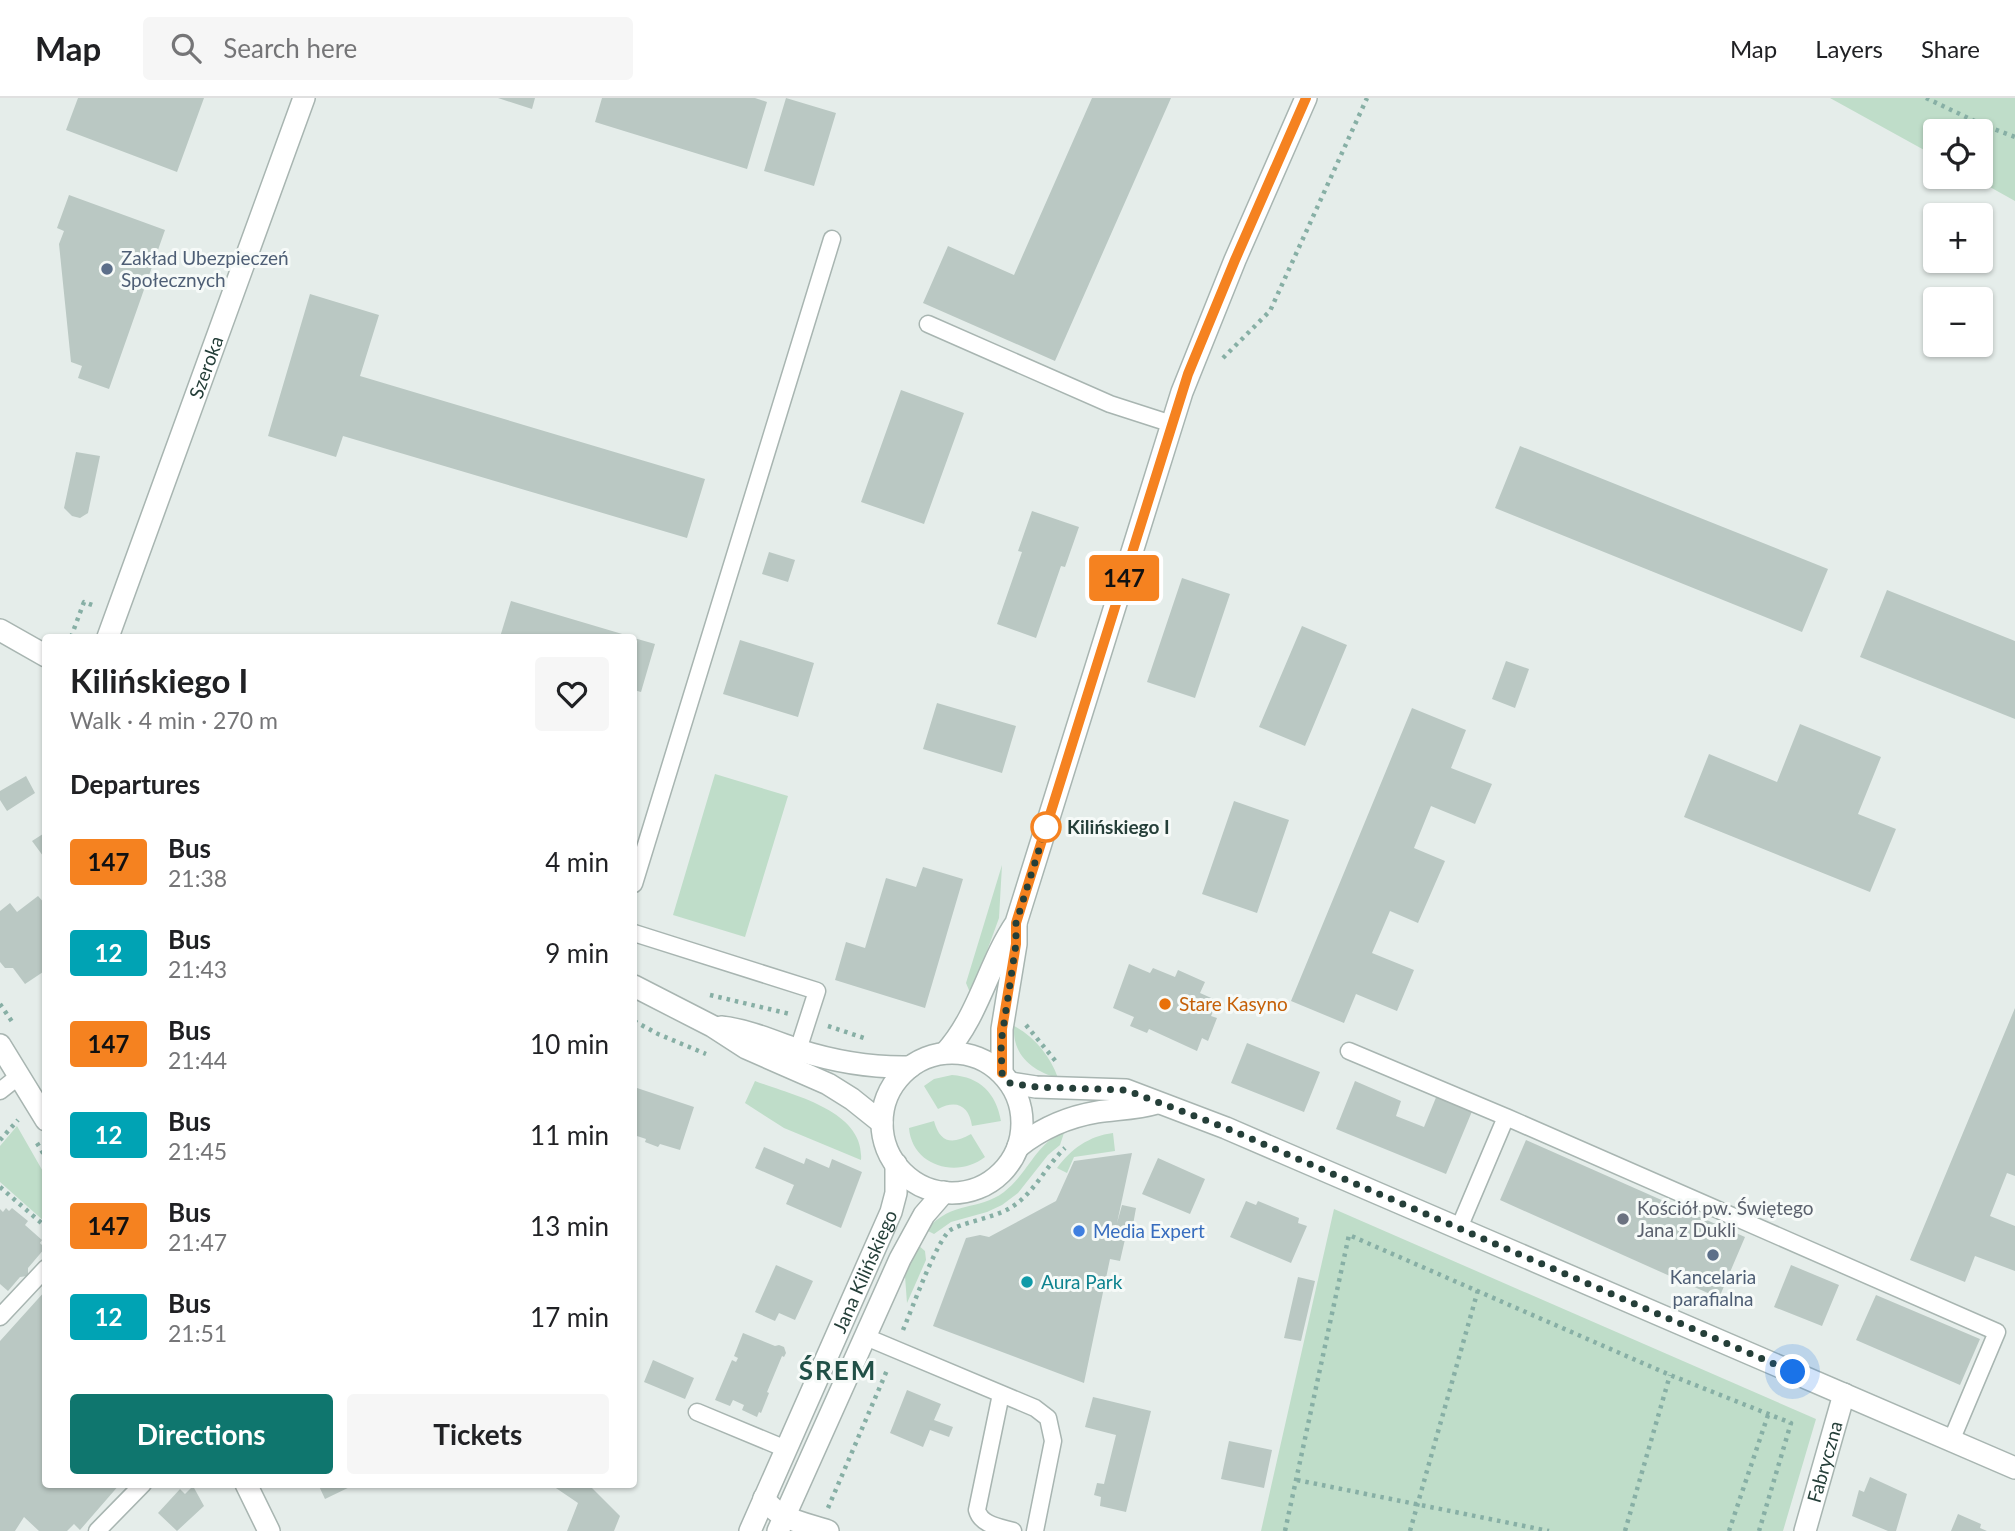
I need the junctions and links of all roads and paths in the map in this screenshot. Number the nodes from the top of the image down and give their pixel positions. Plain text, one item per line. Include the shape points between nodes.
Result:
1 (304, 98) edge
2 (1306, 98) edge
3 (1367, 98) edge
4 (1926, 98) edge
5 (2015, 136) edge
6 (832, 239) dead end
7 (928, 324) dead end
8 (1222, 359) dead end
9 (1172, 424) junction
10 (106, 610) dead end
11 (0, 630) edge
12 (72, 634) edge
13 (109, 634) edge
14 (42, 654) edge
15 (637, 874) edge
16 (1016, 923) junction
17 (637, 934) edge
18 (637, 988) edge
19 (708, 995) dead end
20 (1020, 1017) dead end
21 (808, 1019) junction
22 (712, 1026) junction
23 (864, 1038) dead end
24 (0, 1045) edge
25 (799, 1050) junction
26 (1349, 1051) dead end
27 (945, 1053) junction
28 (910, 1067) junction
29 (19, 1076) junction
30 (1006, 1078) junction
31 (1068, 1088) junction
32 (0, 1091) edge
33 (1157, 1103) junction
34 (42, 1113) edge
35 (21, 1117) dead end
36 (1506, 1117) junction
37 (1072, 1118) junction
38 (882, 1123) junction
39 (0, 1140) edge
40 (1018, 1147) junction
41 (895, 1164) junction
42 (0, 1187) edge
43 (944, 1192) junction
44 (42, 1224) edge
45 (1459, 1228) junction
46 (42, 1272) edge
47 (1478, 1290) junction
48 (0, 1317) edge
49 (866, 1337) junction
50 (895, 1350) junction
51 (1670, 1375) junction
52 (1001, 1394) junction
53 (1844, 1394) junction
54 (697, 1412) dead end
55 (1768, 1415) junction
56 (1951, 1441) junction
57 (786, 1449) junction
58 (2015, 1468) edge
59 (1297, 1480) junction
60 (139, 1488) edge
61 (248, 1488) edge
62 (764, 1498) junction
63 (1417, 1506) junction
64 (781, 1524) edge
65 (823, 1529) edge
66 (97, 1531) edge
67 (269, 1531) edge
68 (750, 1531) edge
69 (1013, 1531) edge
70 (1035, 1531) edge
71 (1285, 1531) edge
72 (1410, 1531) edge
73 (1549, 1531) edge
74 (1625, 1531) edge
75 (1729, 1531) edge
76 (1759, 1531) edge
77 (1805, 1531) edge

1 - 13 street, Szeroka
2 - 9 street via 1205,332
3 - 8 path via 1270,311
4 - 5 path
6 - 15 lane
7 - 9 lane via 1110,404
9 - 16 street
10 - 12 path via 84,602
11 - 14 street
16 - 27 street via 970,1019
16 - 30 street via 1002,1029
17 - 21 lane via 817,990
18 - 22 street
19 - 21 path
20 - 31 path via 1056,1060
21 - 23 path
21 - 25 lane
22 - 25 street via 748,1032
22 - 38 street via 746,1048 828,1084
24 - 29 street
25 - 28 street via 855,1065
26 - 36 lane
27 - 28 street
27 - 30 street via 976,1057
28 - 38 street via 889,1092
29 - 32 lane
29 - 34 street
30 - 31 street via 1036,1087
30 - 40 street via 1023,1114
31 - 33 street via 1126,1090
33 - 37 street
33 - 45 street via 1217,1124
35 - 39 path
36 - 45 lane
36 - 56 lane via 1997,1332
37 - 40 street via 1049,1125
37 - 50 path via 1070,1142 1020,1201 988,1219 958,1226 944,1237
38 - 41 street
40 - 43 street via 1006,1167 989,1182 967,1191
41 - 43 street via 916,1183
41 - 57 street, Jana Kilińskiego via 891,1212
42 - 44 path
43 - 49 street, Jana Kilińskiego via 913,1235
45 - 53 street
46 - 48 lane
47 - 51 path
47 - 59 path via 1349,1235
47 - 63 path
49 - 50 lane
49 - 64 street, Jana Kilińskiego
50 - 52 lane
50 - 65 path
51 - 55 path
51 - 74 path
52 - 69 lane via 977,1510 987,1523
52 - 70 lane via 1042,1412 1051,1426 1053,1441
53 - 56 street
53 - 77 street, Fabryczna
54 - 57 lane
55 - 75 path
55 - 76 path via 1791,1423
56 - 58 street
57 - 62 street, Jana Kilińskiego
59 - 63 path
59 - 71 path
60 - 66 lane
61 - 67 street
62 - 64 street
62 - 68 street, Jana Kilińskiego
63 - 72 path
63 - 73 path
64 - 65 street

